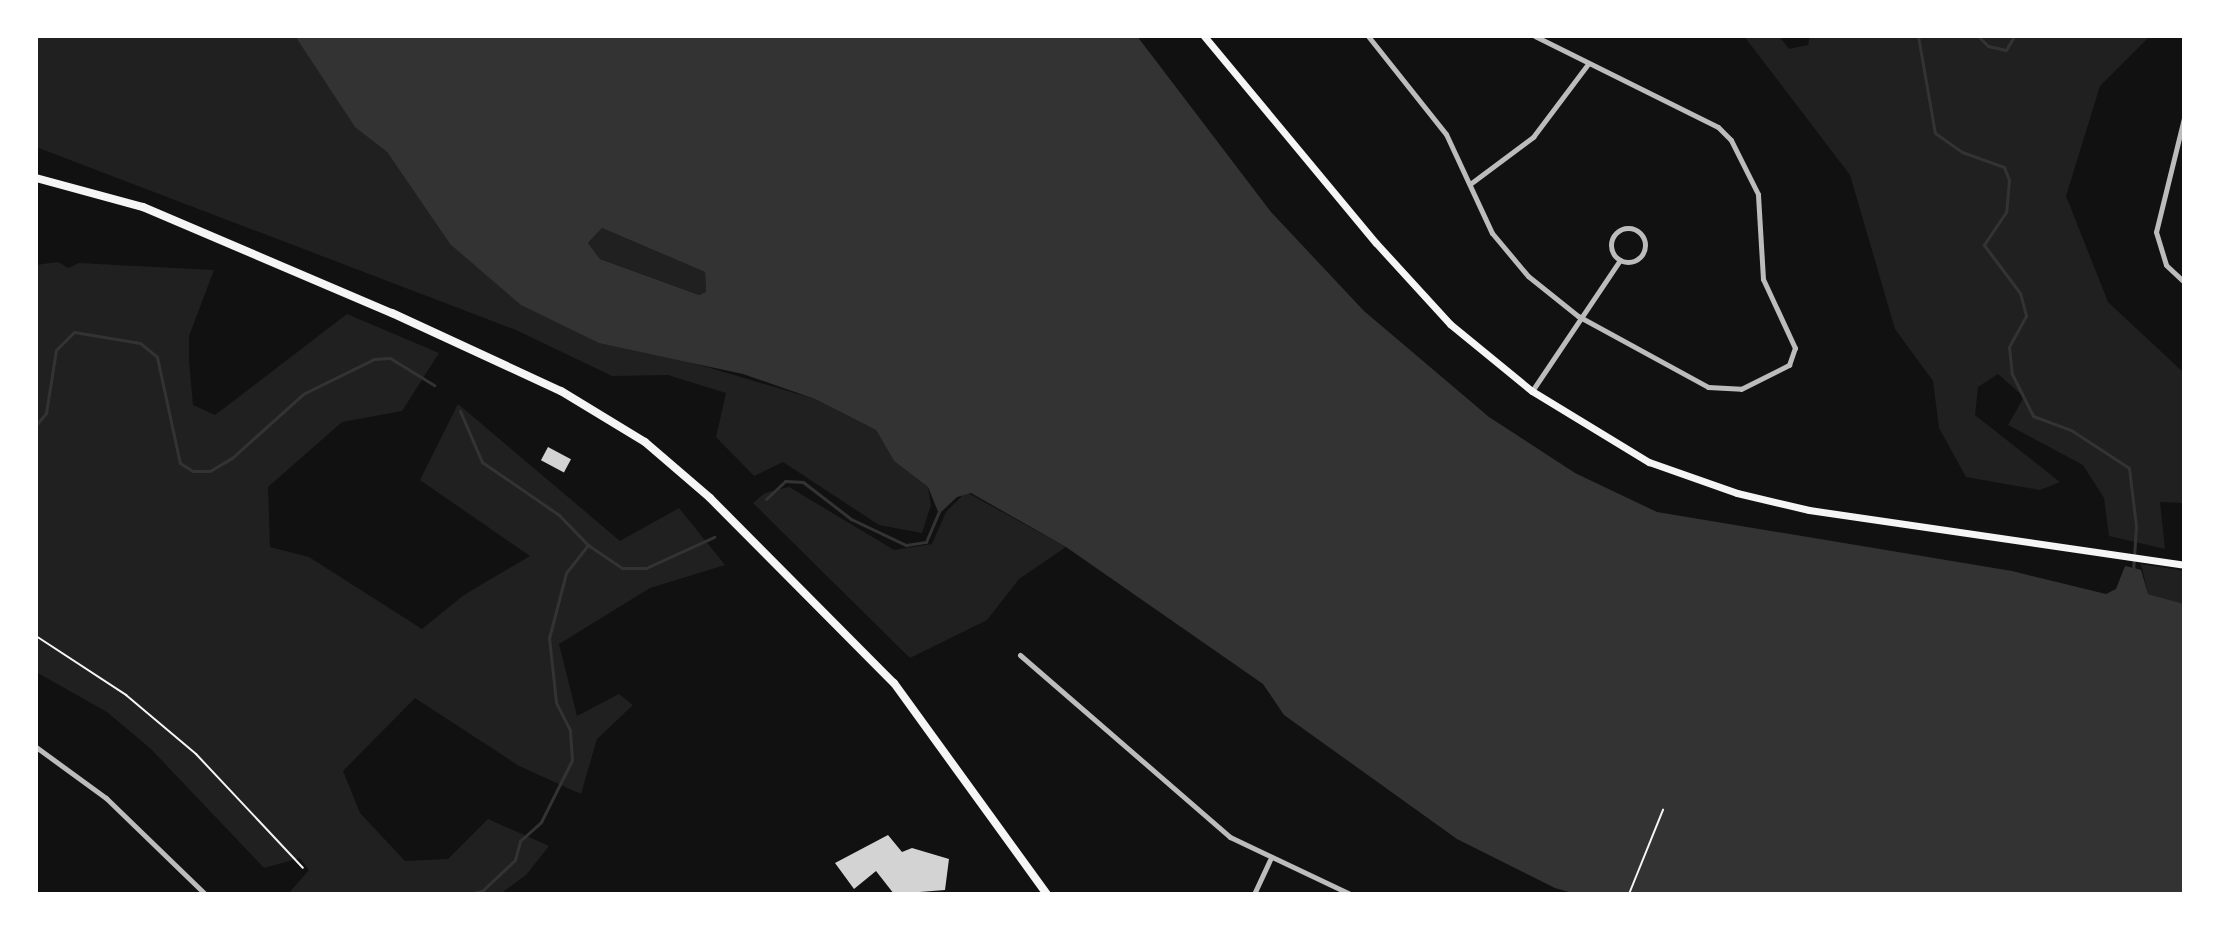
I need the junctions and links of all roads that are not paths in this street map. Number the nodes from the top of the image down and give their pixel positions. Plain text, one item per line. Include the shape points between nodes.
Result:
1 (1204, 36) edge
2 (1368, 36) edge
3 (1535, 36) edge
4 (1588, 64) junction
5 (2184, 118) edge
6 (39, 179) edge
7 (1470, 184) junction
8 (1620, 260) junction
9 (2184, 282) edge
10 (1578, 316) junction
11 (1532, 391) junction
12 (2184, 565) edge
13 (1020, 655) dead end
14 (36, 747) edge
15 (1270, 859) junction
16 (205, 894) edge
17 (1047, 894) edge
18 (1254, 894) edge
19 (1350, 894) edge

1 - 11 main road via 1450,324
2 - 7 street via 1446,134
3 - 4 street
4 - 7 street via 1533,137
4 - 10 street via 1718,127 1746,160 1760,202 1763,279 1794,357 1789,365 1741,389 1708,387
5 - 9 street via 2156,232 2166,265
6 - 17 main road via 143,207 392,313 561,391 645,442 710,498 894,683
7 - 10 street via 1503,251
8 - 8 street via 1637,260 1644,251 1637,231 1627,228 1614,237 1613,252
8 - 10 street
10 - 11 street
11 - 12 main road via 1649,462 1737,493 1809,510
13 - 15 street via 1202,816
14 - 16 street via 106,798
15 - 18 street
15 - 19 street

